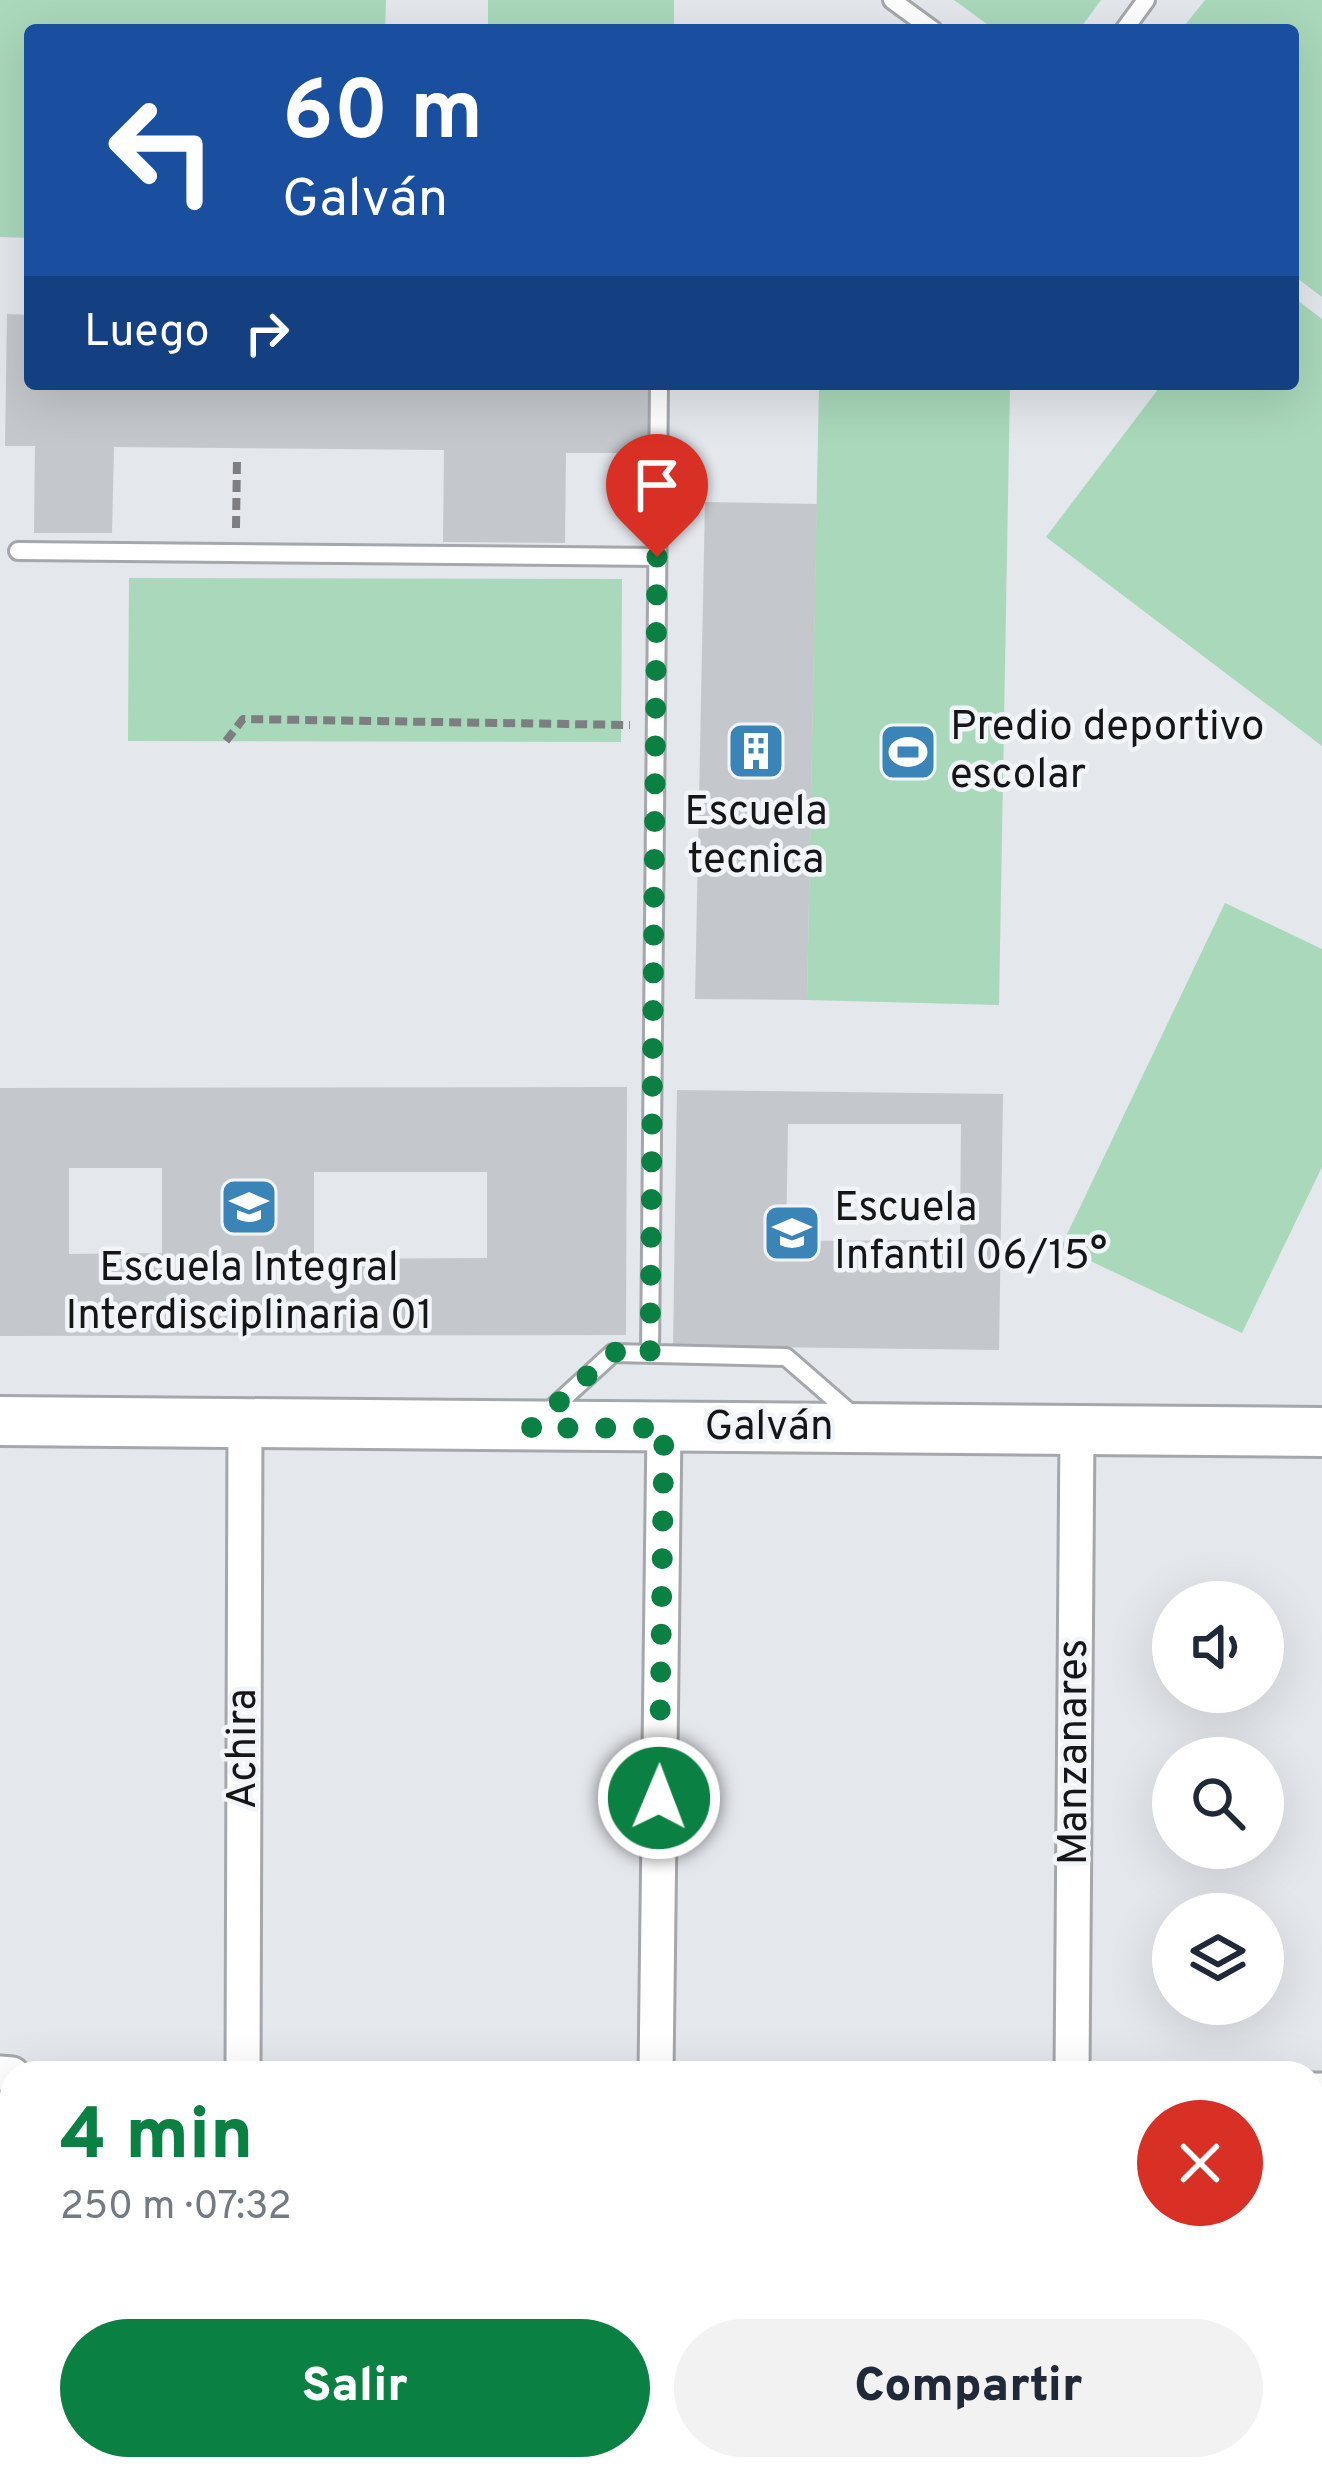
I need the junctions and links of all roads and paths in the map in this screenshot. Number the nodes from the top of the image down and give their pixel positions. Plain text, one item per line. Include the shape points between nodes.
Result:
1 (892, 0) edge
2 (925, 24) edge
3 (659, 390) edge
4 (237, 459) dead end
5 (18, 551) dead end
6 (236, 553) junction
7 (657, 557) junction
8 (656, 725) junction
9 (226, 742) dead end
10 (650, 1354) junction
11 (0, 1421) edge
12 (245, 1426) junction
13 (531, 1428) junction
14 (664, 1428) junction
15 (869, 1429) junction
16 (1077, 1430) junction
17 (1322, 1432) edge
18 (243, 2061) edge
19 (656, 2061) edge
20 (1072, 2061) edge

1 - 2 lane
3 - 7 lane
4 - 6 path
5 - 6 lane
6 - 7 lane
7 - 8 lane
8 - 9 path via 243,718
8 - 10 lane
10 - 13 lane via 613,1352
10 - 15 lane via 786,1357
11 - 12 street, Galván
12 - 13 street, Galván
12 - 18 street, Achira
13 - 14 street, Galván
14 - 15 street, Galván
14 - 19 street
15 - 16 street, Galván
16 - 17 street, Galván
16 - 20 street, Manzanares

